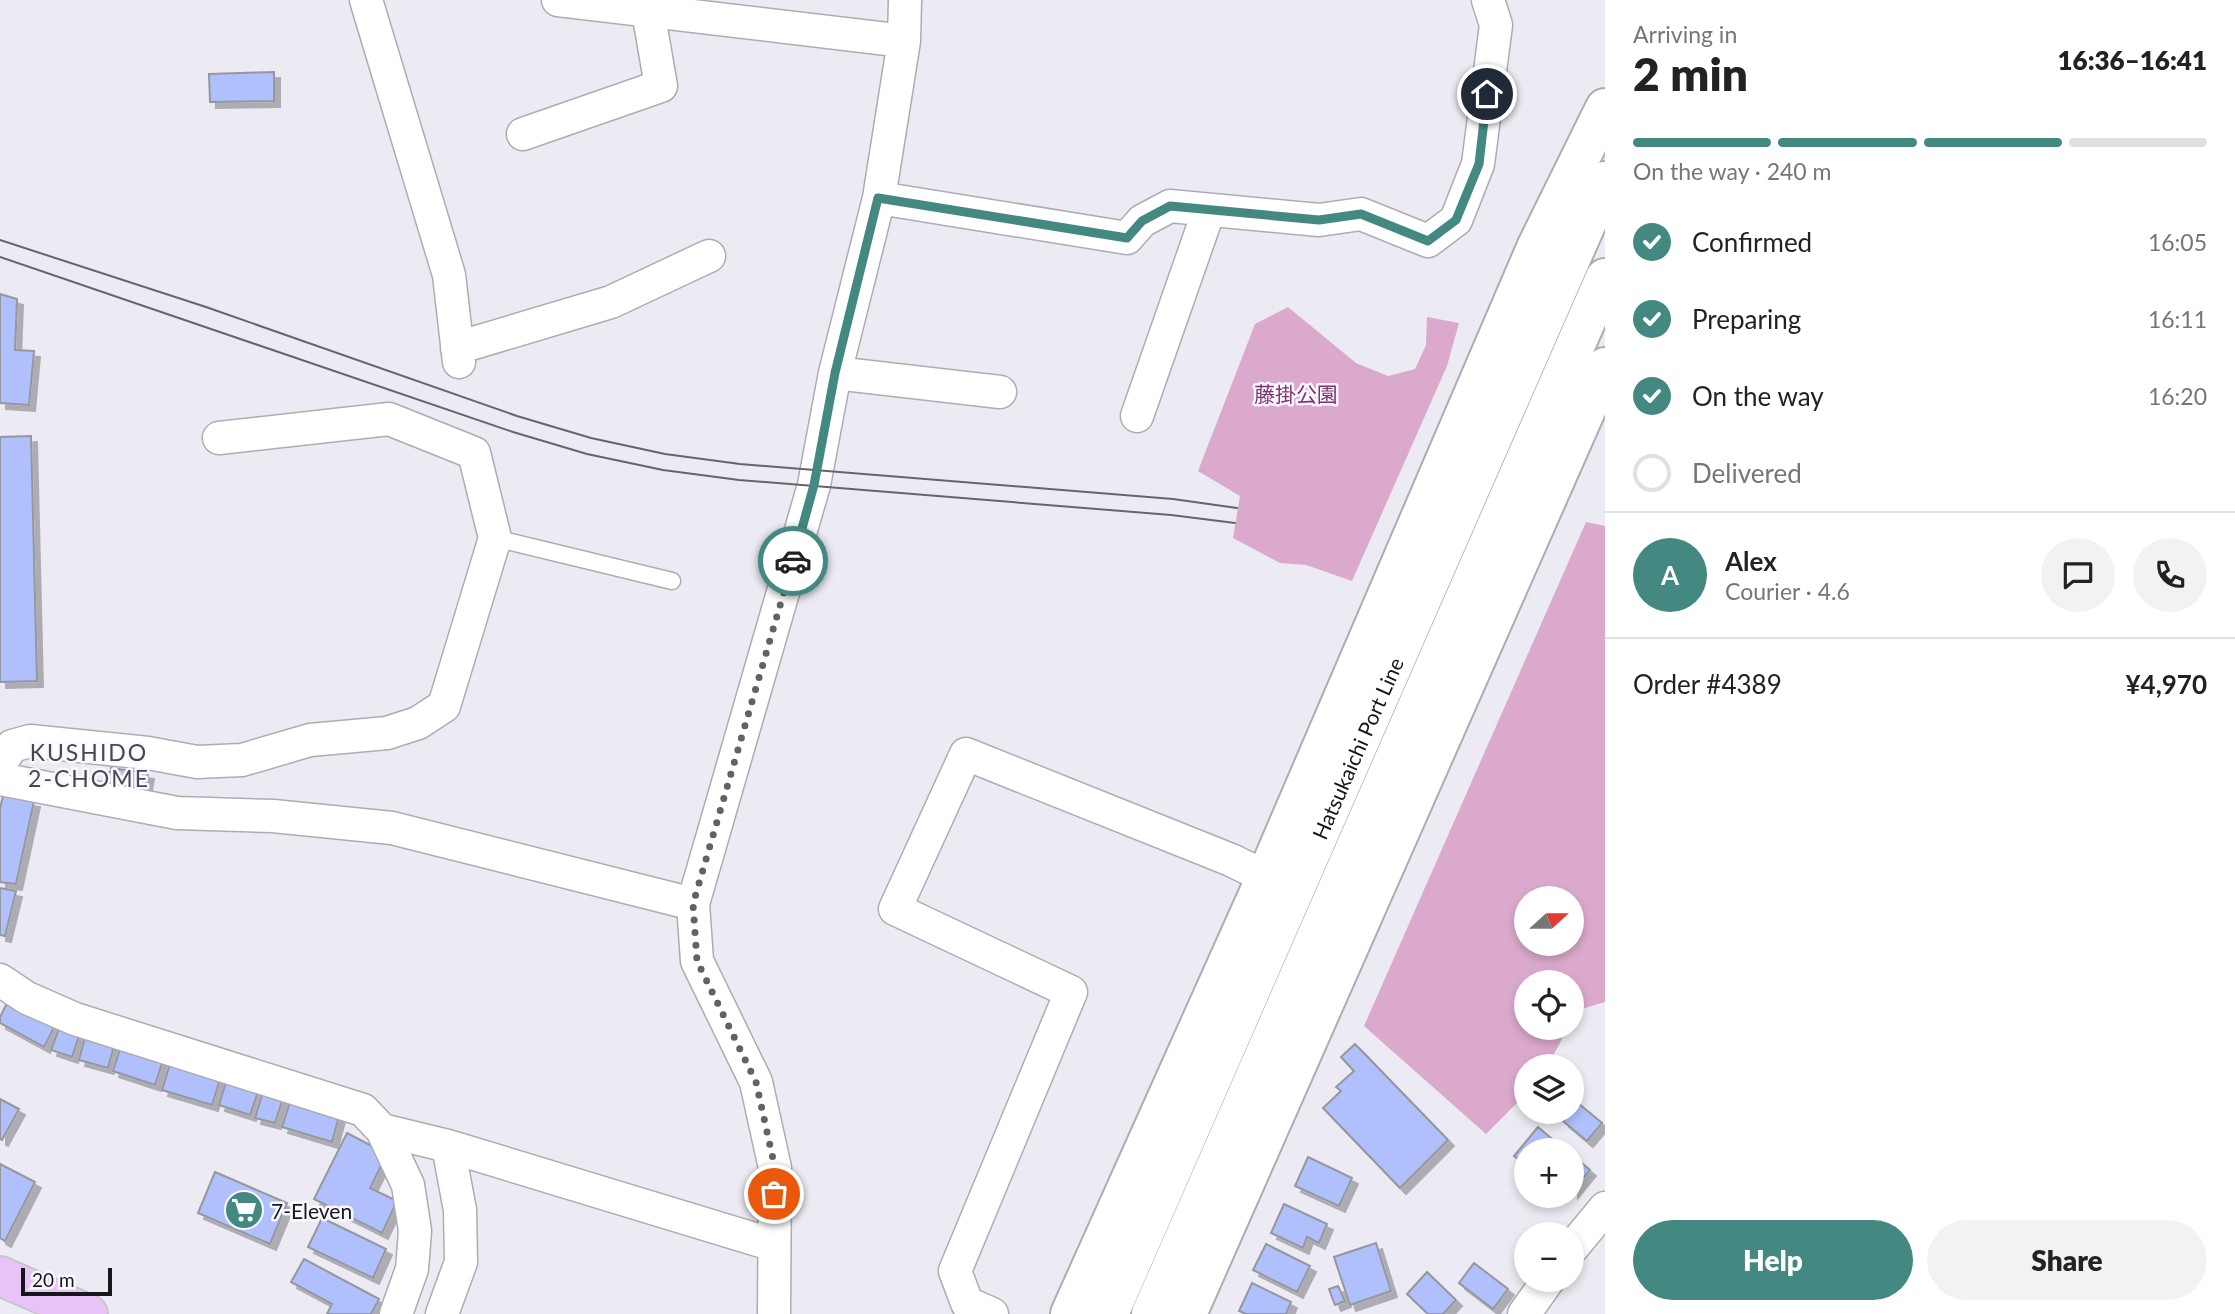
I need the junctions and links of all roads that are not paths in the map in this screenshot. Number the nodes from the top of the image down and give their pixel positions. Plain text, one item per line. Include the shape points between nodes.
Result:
1 (366, 0) edge
2 (558, 0) edge
3 (905, 0) edge
4 (1489, 0) edge
5 (648, 11) junction
6 (904, 41) junction
7 (1605, 108) edge
8 (523, 134) dead end
9 (1605, 181) edge
10 (878, 198) junction
11 (1209, 210) junction
12 (709, 256) dead end
13 (1605, 278) edge
14 (835, 373) junction
15 (1603, 378) edge
16 (1000, 392) dead end
17 (1137, 416) dead end
18 (219, 438) dead end
19 (495, 538) junction
20 (672, 581) dead end
21 (0, 764) edge
22 (0, 779) edge
23 (1266, 877) junction
24 (693, 904) junction
25 (0, 980) edge
26 (382, 1130) junction
27 (448, 1146) junction
28 (1605, 1208) edge
29 (1584, 1233) edge
30 (774, 1245) junction
31 (0, 1276) edge
32 (1540, 1292) edge
33 (88, 1314) edge
34 (396, 1314) edge
35 (442, 1314) edge
36 (774, 1314) edge
37 (992, 1314) edge
38 (1070, 1314) edge
39 (1109, 1314) edge
40 (1152, 1314) edge
41 (1187, 1314) edge
42 (1524, 1314) edge

1 - 12 street via 449,275 458,355 611,302
2 - 5 street
3 - 6 street
4 - 11 street via 1496,25 1479,164 1456,220 1428,241 1361,214 1319,220
5 - 6 street
5 - 8 street via 662,86
6 - 10 street
7 - 23 main road via 1536,248
9 - 39 main road, Hatsukaichi Port Line
10 - 11 street via 1127,238 1142,221 1170,206
10 - 14 street
11 - 17 street
13 - 40 main road, Hatsukaichi Port Line
14 - 16 street
14 - 24 street via 814,485
15 - 41 main road
18 - 19 street via 389,419 474,453
19 - 20 lane
19 - 21 street via 444,706 418,723 387,733 310,740 242,760 197,762 30,741 12,746
22 - 24 street via 177,813 273,816 392,828
23 - 37 street via 966,754 895,909 1071,992 955,1271 967,1303
23 - 38 main road
24 - 30 street via 697,961 756,1082 775,1168
25 - 26 street via 27,998 75,1019 363,1110
26 - 27 street
26 - 34 street via 408,1185 415,1231 412,1269
27 - 30 street
27 - 35 street via 460,1210 461,1262
28 - 29 street
30 - 36 street
31 - 33 highway
32 - 42 street

